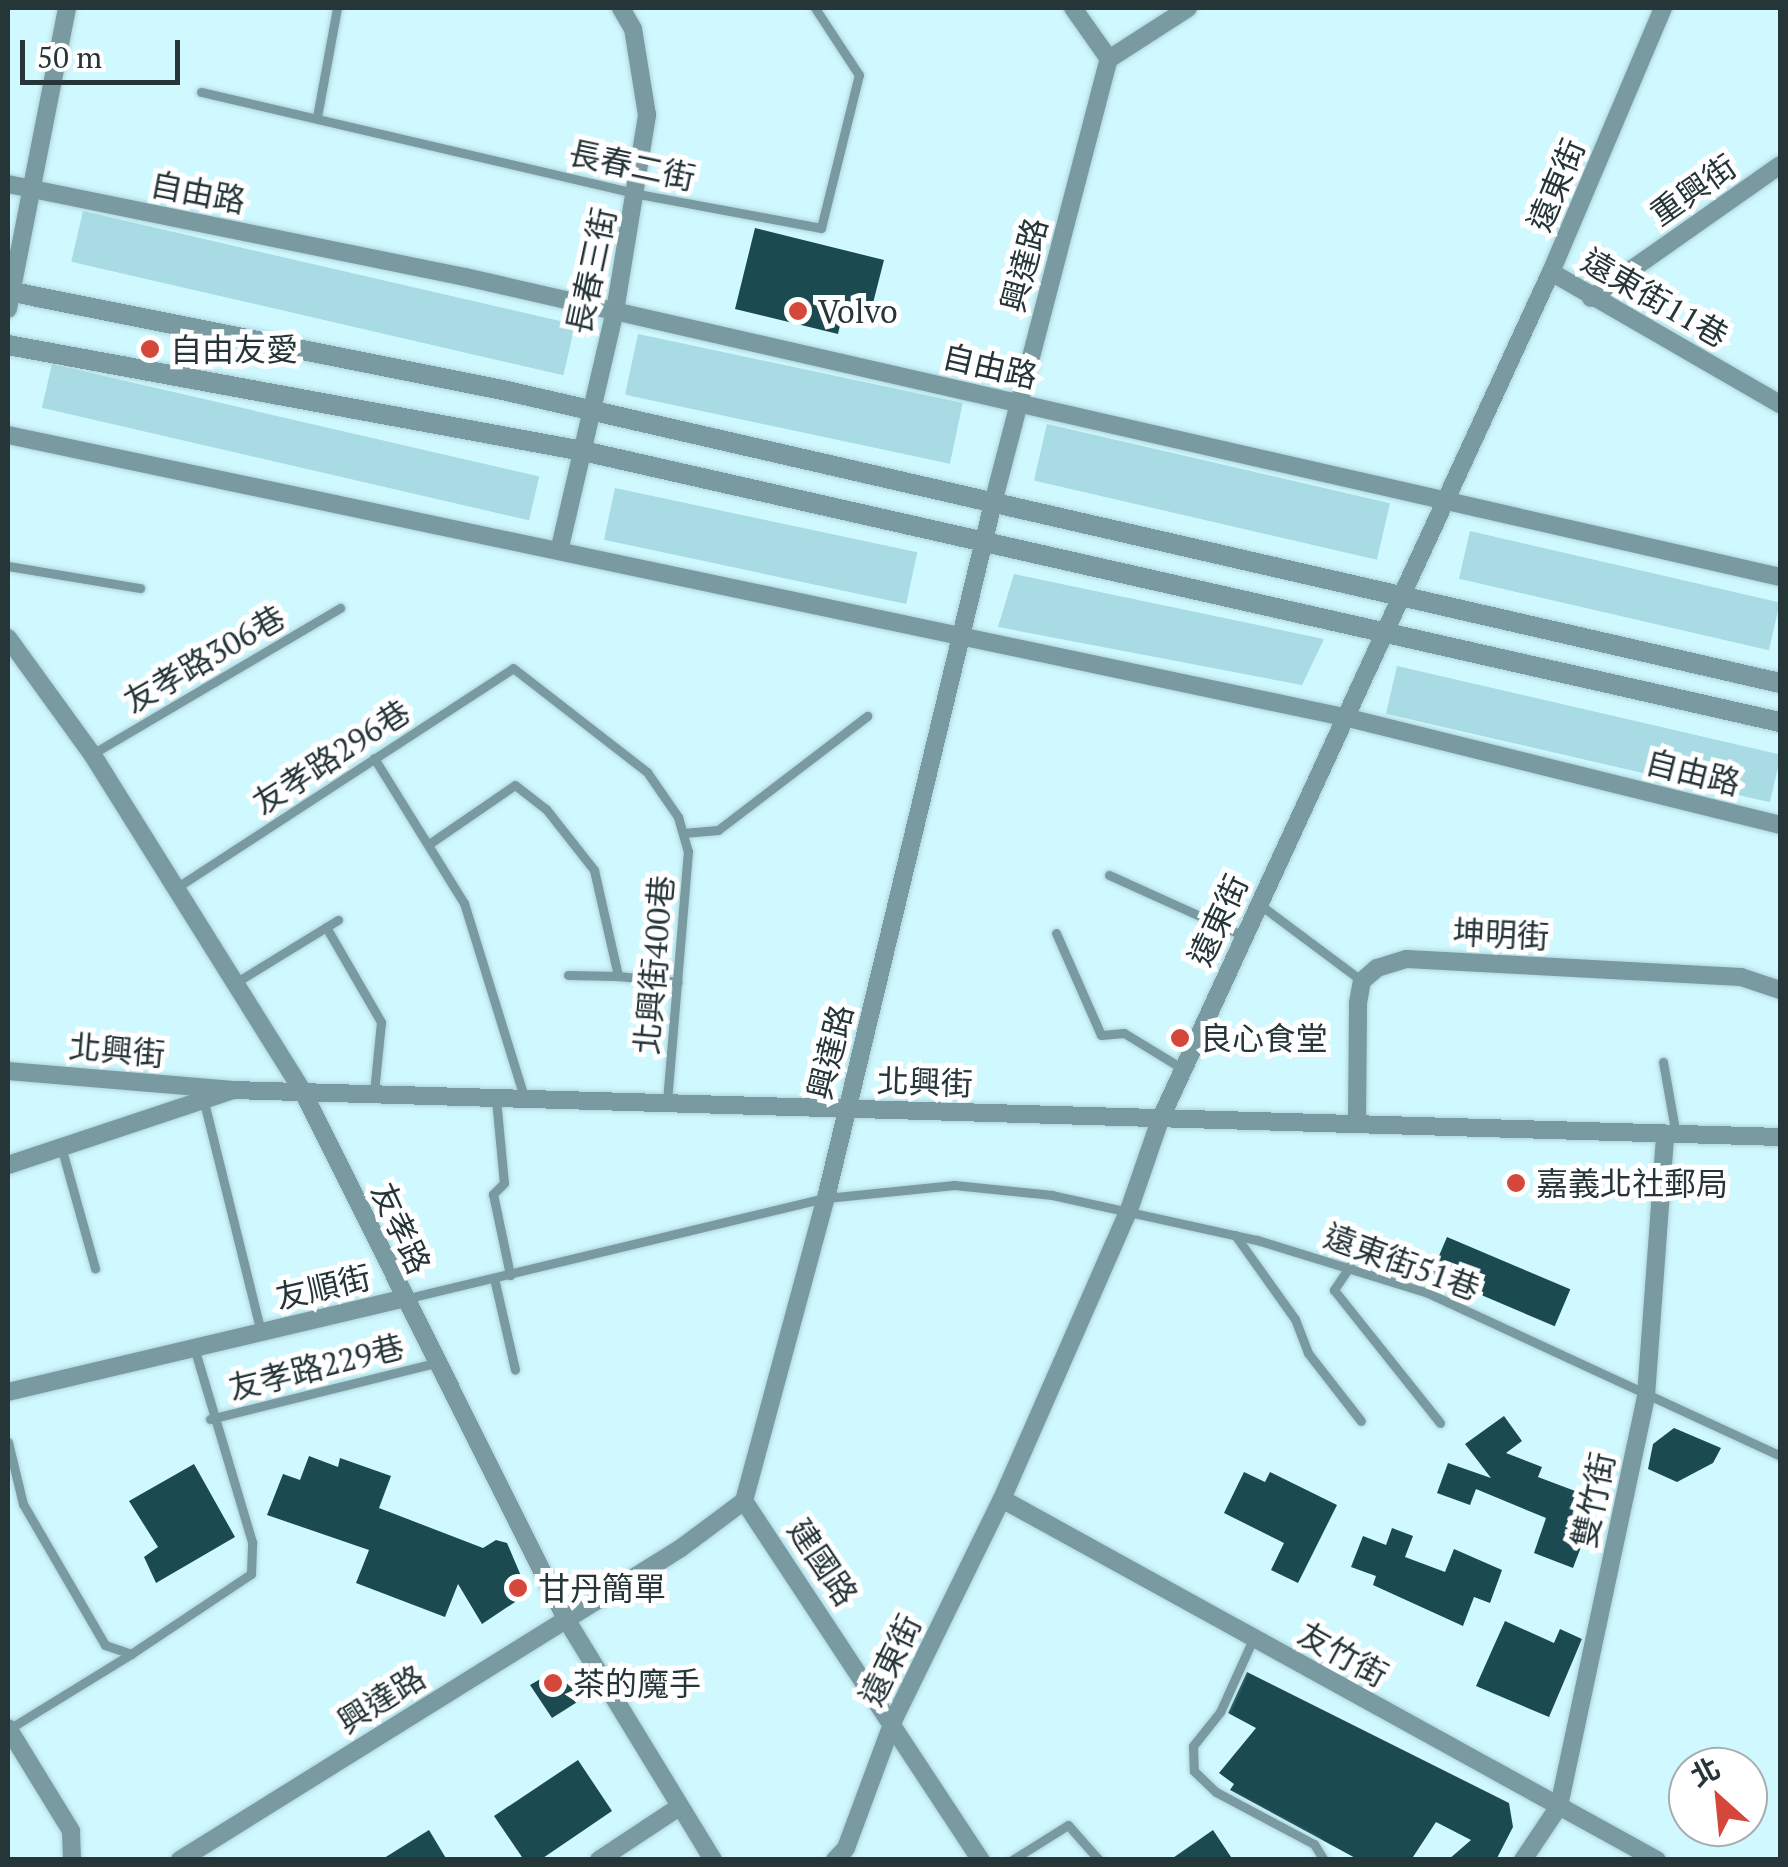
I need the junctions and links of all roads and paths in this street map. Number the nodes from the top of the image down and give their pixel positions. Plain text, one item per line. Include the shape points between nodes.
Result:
1 (67, 8) edge
2 (337, 8) edge
3 (621, 8) edge
4 (817, 8) edge
5 (1073, 8) edge
6 (1188, 8) edge
7 (1663, 8) edge
8 (1108, 59) junction
9 (201, 92) dead end
10 (318, 118) junction
11 (1780, 165) edge
12 (8, 184) edge
13 (30, 189) junction
14 (638, 194) junction
15 (1551, 272) junction
16 (8, 298) edge
17 (1591, 298) junction
18 (615, 311) junction
19 (8, 345) edge
20 (1018, 403) junction
21 (1780, 404) edge
22 (592, 411) junction
23 (8, 435) edge
24 (582, 451) junction
25 (1444, 500) junction
26 (993, 502) junction
27 (984, 542) junction
28 (560, 547) junction
29 (8, 566) edge
30 (1780, 577) edge
31 (140, 588) dead end
32 (1399, 596) junction
33 (340, 608) dead end
34 (1384, 632) junction
35 (8, 638) edge
36 (965, 641) junction
37 (513, 668) joint
38 (1780, 683) edge
39 (866, 716) dead end
40 (1344, 717) junction
41 (1780, 722) edge
42 (92, 754) junction
43 (374, 758) junction
44 (1780, 825) edge
45 (683, 833) junction
46 (429, 844) junction
47 (1109, 875) dead end
48 (176, 888) junction
49 (1258, 904) junction
50 (338, 920) dead end
51 (326, 927) junction
52 (1056, 933) dead end
53 (1244, 936) junction
54 (568, 975) dead end
55 (618, 976) junction
56 (1362, 981) junction
57 (678, 982) junction
58 (235, 983) junction
59 (1780, 990) edge
60 (1663, 1062) dead end
61 (1183, 1069) junction
62 (8, 1071) edge
63 (233, 1090) junction
64 (302, 1090) junction
65 (374, 1092) junction
66 (496, 1096) junction
67 (524, 1097) junction
68 (204, 1102) junction
69 (668, 1102) junction
70 (846, 1110) junction
71 (1160, 1120) junction
72 (1357, 1122) junction
73 (1670, 1137) junction
74 (1780, 1137) edge
75 (62, 1150) junction
76 (8, 1165) edge
77 (826, 1198) junction
78 (1129, 1210) junction
79 (1235, 1235) junction
80 (1350, 1266) junction
81 (95, 1268) dead end
82 (510, 1275) junction
83 (494, 1278) junction
84 (401, 1299) junction
85 (261, 1332) junction
86 (194, 1348) junction
87 (434, 1363) junction
88 (515, 1370) dead end
89 (8, 1392) edge
90 (1646, 1396) junction
91 (210, 1419) junction
92 (1361, 1421) dead end
93 (1440, 1423) dead end
94 (8, 1442) edge
95 (1780, 1456) edge
96 (1002, 1499) junction
97 (744, 1501) junction
98 (566, 1619) junction
99 (1254, 1638) junction
100 (131, 1654) junction
101 (894, 1719) junction
102 (8, 1728) edge
103 (1559, 1806) junction
104 (679, 1807) junction
105 (72, 1860) edge
106 (180, 1860) edge
107 (599, 1860) edge
108 (713, 1860) edge
109 (835, 1860) edge
110 (981, 1860) edge
111 (1012, 1860) edge
112 (1099, 1860) edge
113 (1324, 1860) edge
114 (1523, 1860) edge
115 (1656, 1860) edge

1 - 13 street
2 - 10 lane
3 - 14 street, 長春三街 via 634,29 647,115
4 - 14 lane, 長春二街 via 859,75 821,228
5 - 8 street
6 - 8 street
7 - 15 street, 遠東街
8 - 20 street, 興達路
9 - 10 lane, 長春二街
10 - 14 lane, 長春二街
11 - 17 street, 重興街
12 - 13 street, 自由路
13 - 16 street
13 - 18 street, 自由路
14 - 18 street, 長春三街
15 - 17 street, 遠東街11巷
15 - 25 street, 遠東街
16 - 22 street
17 - 21 street, 遠東街11巷
18 - 20 street, 自由路
18 - 22 street, 長春三街
19 - 24 street, 自由路
20 - 25 street, 自由路
20 - 26 street, 興達路
22 - 24 street, 長春三街
22 - 26 street
23 - 28 street, 自由路
24 - 27 street, 自由路
24 - 28 street, 長春三街
25 - 30 street, 自由路
25 - 32 street, 遠東街
26 - 27 street, 興達路
26 - 32 street
27 - 34 street, 自由路
27 - 36 street, 興達路
28 - 36 street, 自由路
29 - 31 lane
32 - 34 street, 遠東街
32 - 38 street
33 - 42 lane, 友孝路306巷
34 - 40 street, 遠東街
34 - 41 street, 自由路
35 - 42 street, 友孝路
36 - 40 street, 自由路
36 - 70 street, 興達路
37 - 43 lane, 友孝路296巷
37 - 45 lane, 北興街400巷 via 647,772
39 - 45 lane, 北興街400巷 via 718,830
40 - 44 street, 自由路
40 - 49 street, 遠東街
42 - 48 street, 友孝路
43 - 46 lane
43 - 48 lane, 友孝路296巷
45 - 57 lane, 北興街400巷 via 688,851
46 - 55 lane via 515,785 546,809 594,870
46 - 67 lane via 470,920
47 - 53 lane
48 - 58 street, 友孝路
49 - 53 street, 遠東街
49 - 56 lane
50 - 51 lane
51 - 58 lane
51 - 65 lane via 382,1022
52 - 61 lane via 1101,1035 1124,1033
53 - 61 street, 遠東街
54 - 55 lane
55 - 57 lane
56 - 59 street, 坤明街 via 1377,968 1408,959 1741,977
56 - 72 street
57 - 69 lane, 北興街400巷
58 - 64 street, 友孝路
60 - 73 lane
61 - 71 street, 遠東街
62 - 63 street, 北興街
63 - 64 street, 北興街
63 - 68 street
64 - 65 street, 北興街
64 - 84 street, 友孝路
65 - 66 street, 北興街
66 - 67 street, 北興街
66 - 82 lane via 504,1184 493,1194
67 - 69 street, 北興街
68 - 75 street
68 - 85 lane
69 - 70 street, 北興街
70 - 71 street, 北興街
70 - 77 street, 興達路
71 - 72 street, 北興街
71 - 78 street, 遠東街
72 - 73 street, 北興街
73 - 74 street, 北興街
73 - 90 street, 雙竹街
75 - 76 street
75 - 81 lane
77 - 78 lane, 友順街 via 954,1186
77 - 82 lane, 友順街
77 - 97 street, 興達路
78 - 79 lane, 遠東街51巷
78 - 96 street, 遠東街
79 - 80 lane, 遠東街51巷
79 - 92 lane via 1295,1320 1308,1353
80 - 90 lane, 遠東街51巷 via 1428,1293
80 - 93 lane via 1334,1290
82 - 83 lane, 友順街
83 - 84 lane, 友順街
83 - 88 lane
84 - 85 street, 友順街
84 - 87 street, 友孝路
85 - 86 street, 友順街
86 - 89 street, 友順街
86 - 91 lane
87 - 91 lane, 友孝路229巷
87 - 98 street, 友孝路
90 - 95 lane, 遠東街51巷
90 - 103 street, 雙竹街
91 - 100 lane via 252,1542 251,1574
94 - 100 lane via 23,1504 68,1583 105,1645
96 - 99 street, 友竹街
96 - 101 street, 遠東街
97 - 98 street, 興達路
97 - 101 street, 建國路
98 - 104 street, 友孝路
98 - 106 street, 興達路
99 - 103 street, 友竹街
99 - 113 lane via 1220,1712 1193,1746 1194,1771 1216,1792 1314,1844
100 - 102 lane
101 - 109 street, 遠東街 via 846,1848
101 - 110 street, 建國路
102 - 105 street via 71,1831
103 - 114 street, 雙竹街
103 - 115 street, 友竹街
104 - 107 street
104 - 108 street, 友孝路
111 - 112 lane via 1068,1826

